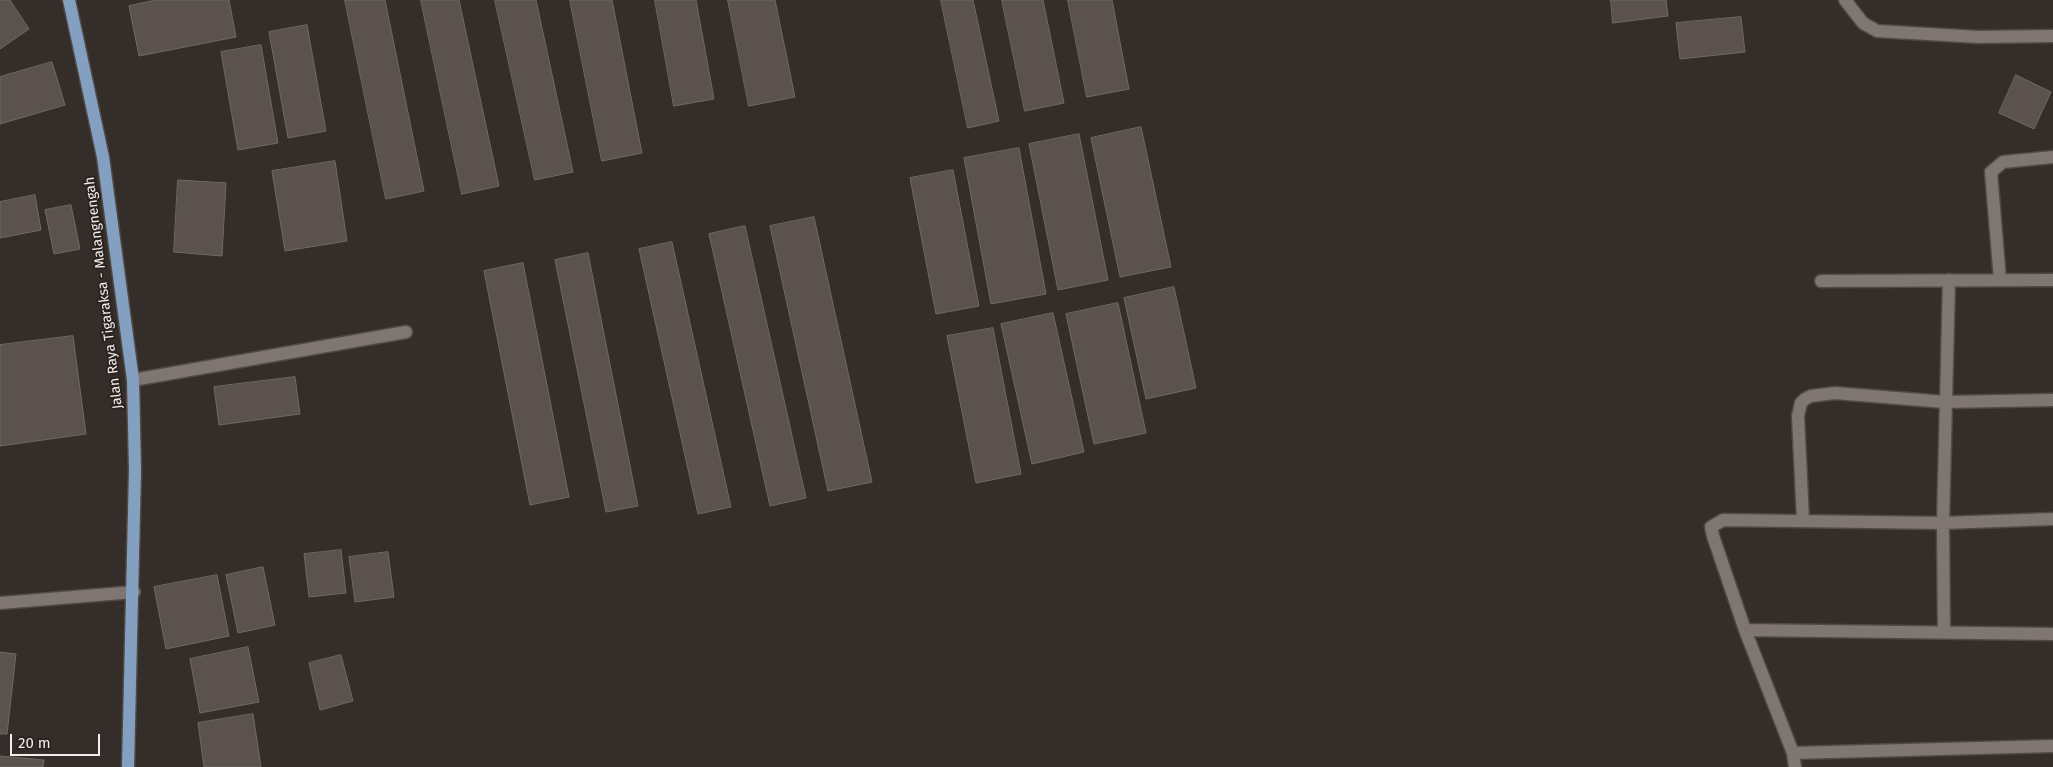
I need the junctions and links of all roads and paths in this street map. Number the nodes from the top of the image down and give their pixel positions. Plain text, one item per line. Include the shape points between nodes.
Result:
1 (69, 0) edge
2 (1845, 0) edge
3 (2053, 36) edge
4 (2053, 157) edge
5 (1948, 280) junction
6 (2000, 280) junction
7 (2053, 280) edge
8 (1821, 281) dead end
9 (406, 332) dead end
10 (132, 380) junction
11 (2053, 400) edge
12 (1945, 402) junction
13 (2053, 519) edge
14 (1803, 520) junction
15 (1943, 523) junction
16 (134, 592) junction
17 (0, 603) edge
18 (1745, 630) junction
19 (1944, 632) junction
20 (2053, 634) edge
21 (2053, 746) edge
22 (1793, 752) junction
23 (128, 767) edge
24 (1795, 767) edge

1 - 10 main road, Jalan Raya Tigaraksa - Malangnengah via 103,157
2 - 3 street via 1863,23 1877,31 1978,37
4 - 6 street via 2004,162 1991,172
5 - 6 street
5 - 8 street
5 - 12 street
6 - 7 street
9 - 10 street
10 - 16 main road, Jalan Raya Tigaraksa - Malangnengah
11 - 12 street
12 - 14 street via 1835,394 1805,399 1798,416
12 - 15 street
13 - 15 street
14 - 15 street
14 - 18 street via 1723,520 1711,526
15 - 19 street
16 - 17 street
16 - 23 main road, Jalan Raya Tigaraksa - Malangnengah
18 - 19 street
18 - 22 street
19 - 20 street
21 - 22 street
22 - 24 street

